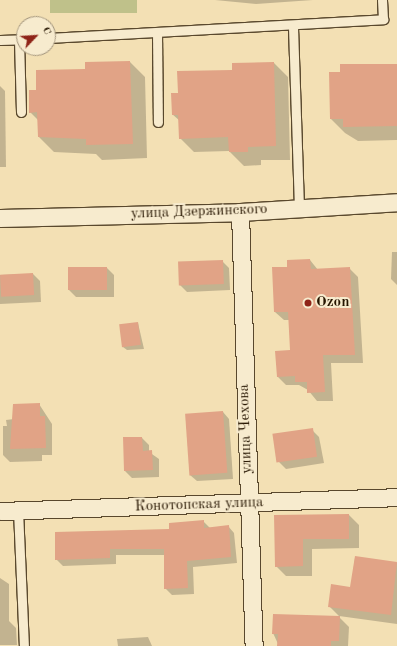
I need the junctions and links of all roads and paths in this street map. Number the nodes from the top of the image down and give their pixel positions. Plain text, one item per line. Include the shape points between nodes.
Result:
1 (382, 0) edge
2 (293, 27) junction
3 (157, 33) junction
4 (56, 38) edge
5 (16, 39) edge
6 (0, 40) edge
7 (22, 56) edge
8 (21, 112) dead end
9 (158, 122) dead end
10 (397, 202) edge
11 (299, 208) junction
12 (240, 212) junction
13 (0, 218) edge
14 (397, 497) edge
15 (249, 504) junction
16 (0, 510) edge
17 (18, 510) junction
18 (24, 646) edge
19 (254, 646) edge

1 - 2 lane via 383,19
2 - 3 lane
2 - 11 lane
3 - 4 lane
3 - 9 lane
5 - 6 lane
7 - 8 lane
10 - 11 street, улица Дзержинского
11 - 12 street, улица Дзержинского
12 - 13 street, улица Дзержинского
12 - 15 street, улица Чехова
14 - 15 street, Конотопская улица
15 - 17 street, Конотопская улица
15 - 19 street, улица Чехова
16 - 17 street, Конотопская улица
17 - 18 lane

